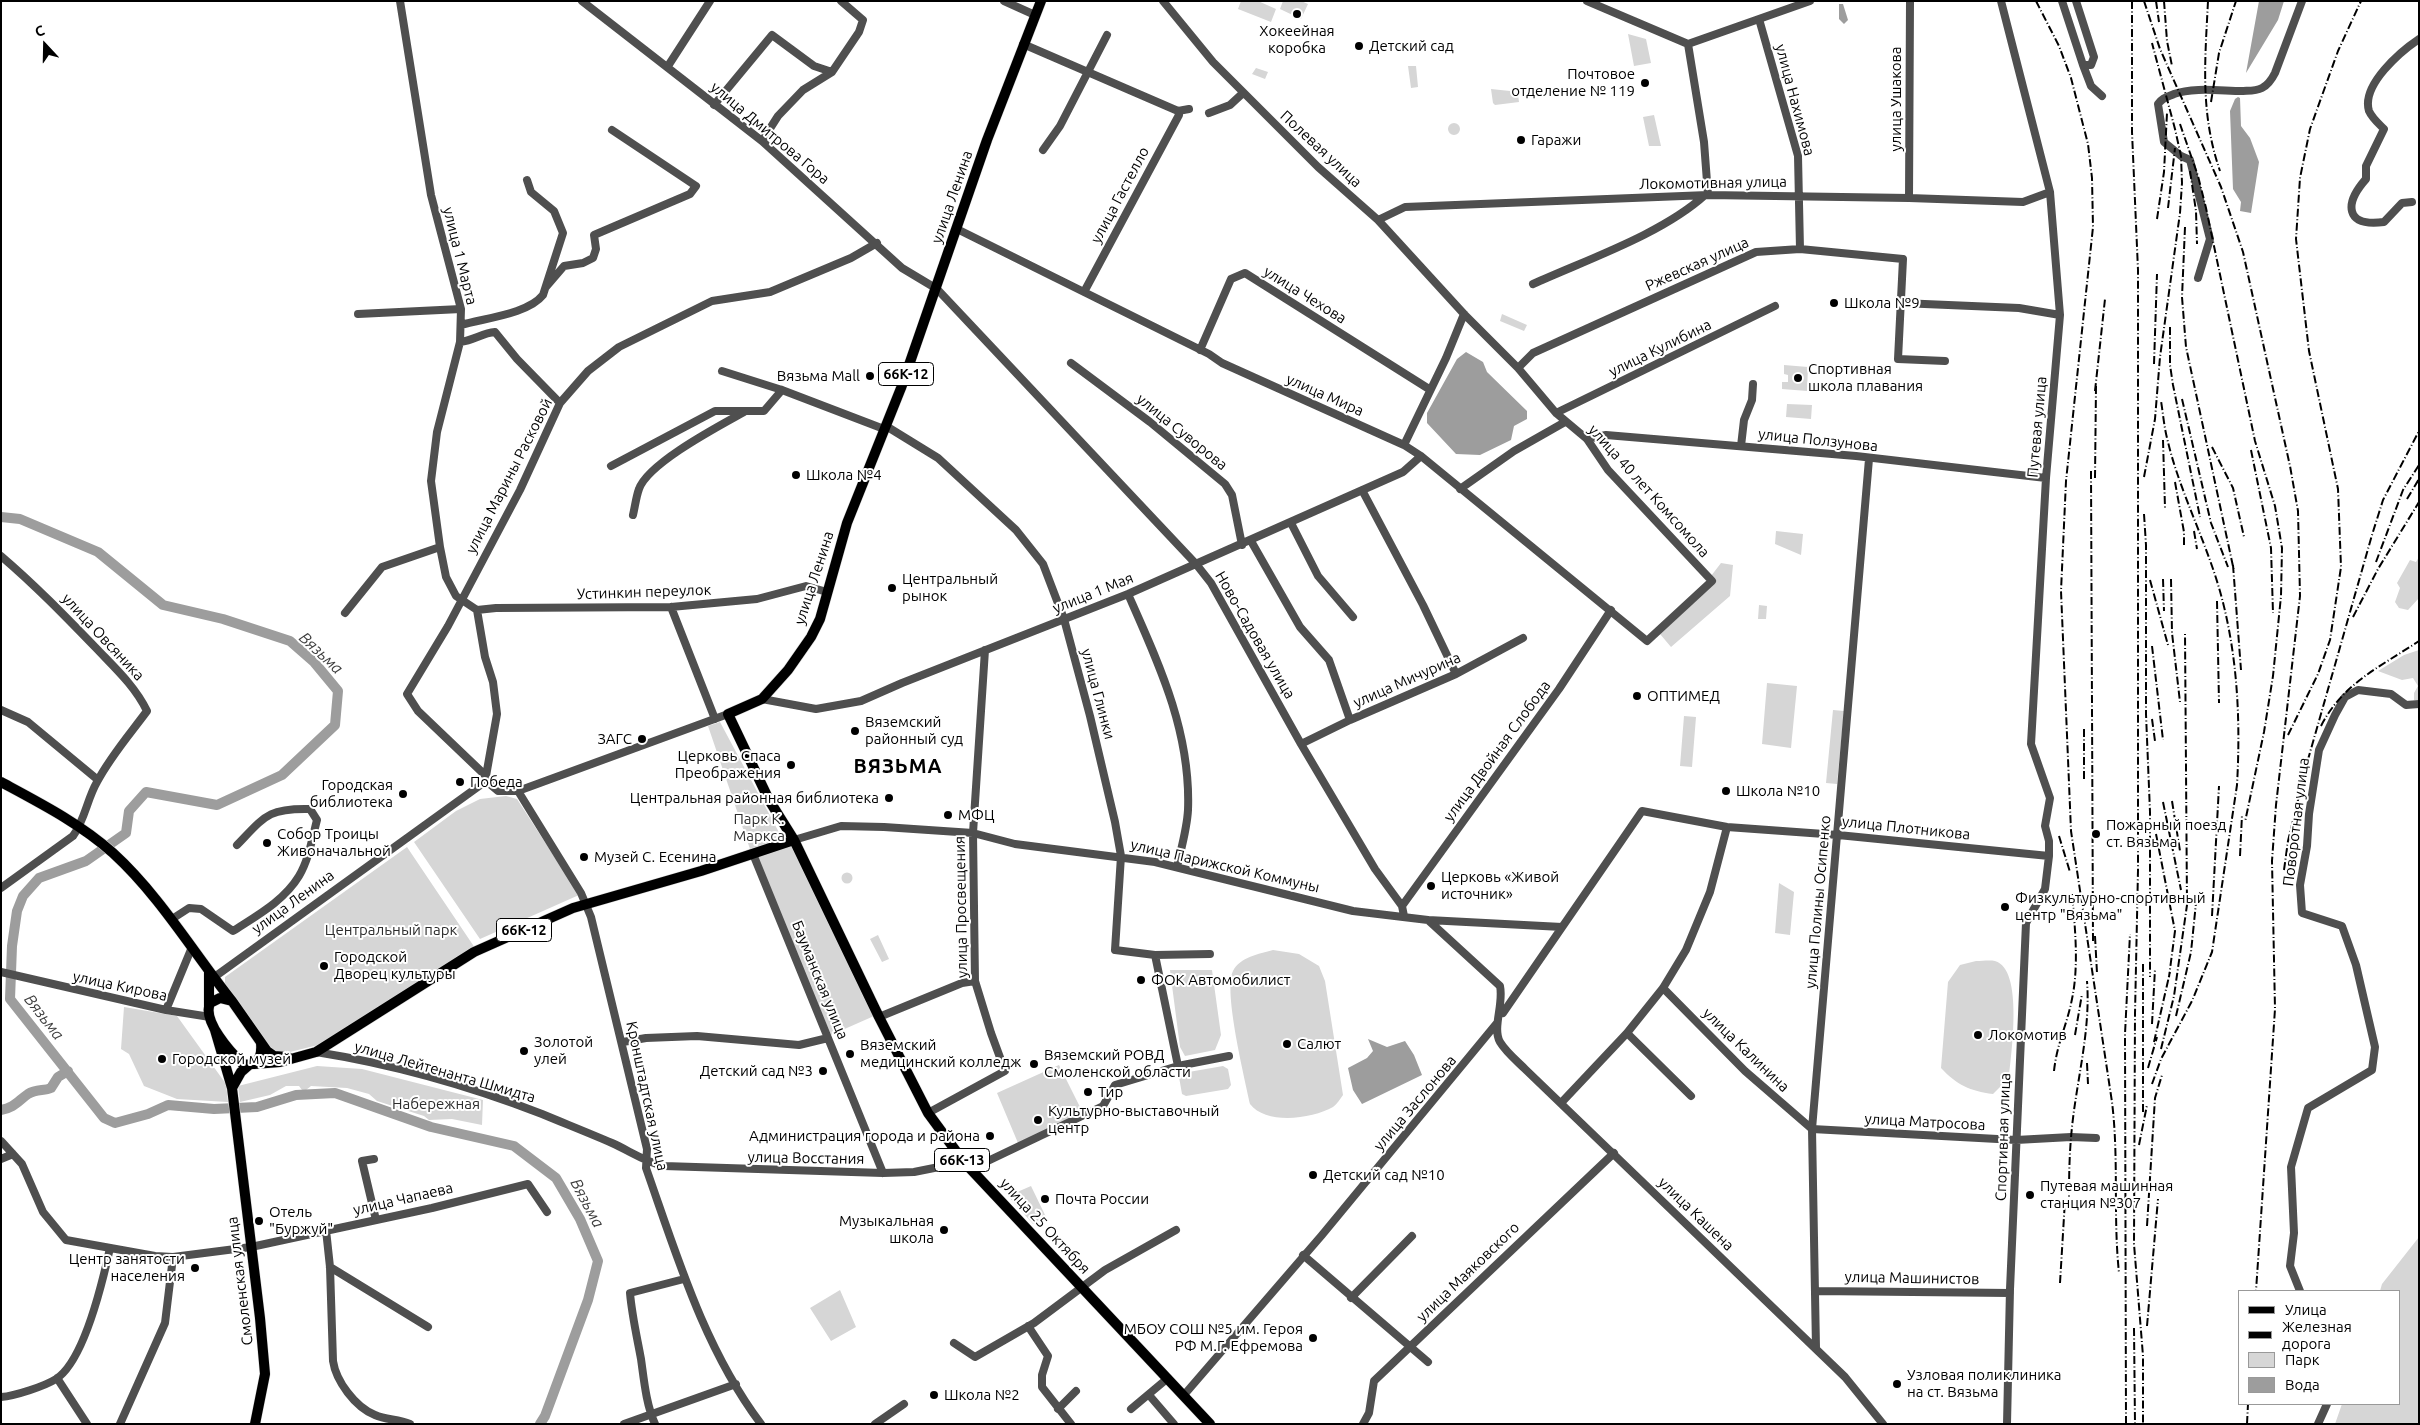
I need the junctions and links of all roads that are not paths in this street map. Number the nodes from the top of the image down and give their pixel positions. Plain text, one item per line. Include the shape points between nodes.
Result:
1 (400, 1) edge
2 (582, 1) edge
3 (710, 1) edge
4 (841, 1) edge
5 (1004, 1) edge
6 (1041, 1) edge
7 (1163, 1) edge
8 (1587, 1) edge
9 (1810, 1) edge
10 (1910, 1) edge
11 (2001, 1) edge
12 (2062, 1) edge
13 (2076, 1) edge
14 (2302, 1) edge
15 (1035, 15) junction
16 (1759, 19) junction
17 (1107, 35) dead end
18 (2419, 39) edge
19 (1024, 44) junction
20 (1688, 44) junction
21 (2083, 65) junction
22 (668, 66) junction
23 (832, 72) junction
24 (1088, 72) junction
25 (1243, 93) junction
26 (2102, 96) dead end
27 (714, 105) junction
28 (1189, 108) dead end
29 (1178, 111) junction
30 (1209, 113) dead end
31 (612, 130) dead end
32 (762, 141) junction
33 (1043, 150) dead end
34 (527, 180) dead end
35 (2050, 192) junction
36 (1707, 195) junction
37 (1800, 196) junction
38 (1909, 198) junction
39 (2412, 202) dead end
40 (1378, 220) junction
41 (957, 229) junction
42 (877, 243) junction
43 (1800, 249) junction
44 (2198, 278) dead end
45 (1534, 284) dead end
46 (546, 287) junction
47 (936, 289) junction
48 (1084, 292) junction
49 (1901, 303) junction
50 (1775, 306) dead end
51 (460, 310) junction
52 (358, 314) dead end
53 (1464, 314) junction
54 (2060, 315) junction
55 (461, 325) junction
56 (460, 342) junction
57 (1200, 350) junction
58 (1945, 361) dead end
59 (1071, 363) dead end
60 (1518, 368) junction
61 (722, 371) dead end
62 (1753, 384) dead end
63 (1429, 389) junction
64 (782, 390) junction
65 (560, 402) junction
66 (746, 411) junction
67 (1556, 413) junction
68 (1565, 422) junction
69 (885, 428) junction
70 (1588, 439) junction
71 (1404, 445) junction
72 (1741, 446) junction
73 (1421, 456) junction
74 (1869, 458) junction
75 (611, 466) dead end
76 (2046, 478) junction
77 (1460, 489) junction
78 (1362, 490) junction
79 (633, 515) dead end
80 (1291, 523) junction
81 (1251, 541) junction
82 (1242, 545) junction
83 (440, 546) junction
84 (4, 558) edge
85 (1196, 564) junction
86 (1, 568) edge
87 (827, 592) junction
88 (1128, 594) junction
89 (461, 600) junction
90 (671, 608) junction
91 (477, 610) junction
92 (1611, 610) junction
93 (345, 613) dead end
94 (1353, 617) dead end
95 (1064, 619) junction
96 (1523, 638) dead end
97 (1647, 641) joint
98 (985, 650) junction
99 (1456, 674) junction
100 (762, 699) junction
101 (2419, 704) edge
102 (1, 710) edge
103 (728, 714) junction
104 (715, 719) junction
105 (1350, 720) junction
106 (1301, 744) junction
107 (486, 779) junction
108 (98, 780) junction
109 (1, 782) edge
110 (518, 791) junction
111 (1642, 811) joint
112 (1726, 827) junction
113 (84, 830) junction
114 (973, 834) junction
115 (1838, 835) junction
116 (794, 840) junction
117 (237, 845) dead end
118 (752, 854) junction
119 (1121, 856) junction
120 (2049, 856) junction
121 (1177, 867) junction
122 (1, 888) edge
123 (586, 903) junction
124 (1402, 906) junction
125 (1404, 916) junction
126 (172, 919) junction
127 (1428, 920) junction
128 (1562, 926) junction
129 (192, 947) junction
130 (1210, 954) dead end
131 (1155, 955) junction
132 (1, 972) edge
133 (211, 975) junction
134 (975, 981) junction
135 (1663, 988) junction
136 (232, 1001) junction
137 (166, 1010) junction
138 (209, 1012) junction
139 (879, 1017) junction
140 (1498, 1022) junction
141 (215, 1030) junction
142 (1627, 1033) junction
143 (828, 1038) junction
144 (623, 1042) junction
145 (261, 1043) junction
146 (316, 1052) junction
147 (1229, 1056) dead end
148 (299, 1057) junction
149 (251, 1065) junction
150 (1178, 1066) junction
151 (232, 1090) junction
152 (1691, 1096) dead end
153 (1561, 1103) junction
154 (928, 1113) junction
155 (1812, 1129) junction
156 (2096, 1138) dead end
157 (1, 1140) edge
158 (2016, 1140) junction
159 (1614, 1153) junction
160 (13, 1154) junction
161 (1, 1159) edge
162 (374, 1159) dead end
163 (647, 1162) junction
164 (967, 1166) junction
165 (883, 1173) junction
166 (547, 1212) dead end
167 (376, 1220) junction
168 (326, 1230) junction
169 (1176, 1230) dead end
170 (1412, 1236) dead end
171 (251, 1247) junction
172 (110, 1248) junction
173 (1302, 1255) junction
174 (173, 1257) junction
175 (330, 1267) junction
176 (684, 1279) junction
177 (1082, 1288) junction
178 (2300, 1290) edge
179 (1815, 1291) junction
180 (2010, 1293) junction
181 (1351, 1298) junction
182 (1028, 1326) junction
183 (428, 1327) dead end
184 (954, 1343) dead end
185 (1410, 1347) junction
186 (1816, 1348) junction
187 (1428, 1362) dead end
188 (57, 1378) junction
189 (1168, 1378) junction
190 (736, 1384) junction
191 (1076, 1391) dead end
192 (1148, 1394) junction
193 (1184, 1395) junction
194 (1, 1397) edge
195 (904, 1404) dead end
196 (2327, 1405) edge
197 (1058, 1409) junction
198 (1131, 1409) dead end
199 (651, 1415) junction
200 (87, 1424) edge
201 (120, 1424) edge
202 (255, 1424) edge
203 (410, 1424) edge
204 (625, 1424) edge
205 (655, 1424) edge
206 (761, 1424) edge
207 (875, 1424) edge
208 (1071, 1424) edge
209 (1174, 1424) edge
210 (1210, 1424) edge
211 (1363, 1424) edge
212 (1883, 1424) edge
213 (2007, 1424) edge
214 (2318, 1424) edge

1 - 51 street, улица 1 Марта via 431,195
2 - 22 street, улица Дмитрова Гора
3 - 22 street
4 - 23 street via 863,20 859,32
5 - 15 street
6 - 15 main road, улица Ленина / 66К-12
7 - 25 street, Полевая улица
8 - 20 street
9 - 16 street
10 - 38 street, улица Ушакова
11 - 35 street, Путевая улица
12 - 21 street
13 - 21 street via 2094,57 2091,65
14 - 44 street via 2275,73 2262,88 2190,89 2162,99 2158,104 2164,142 2190,160 2210,239
15 - 19 main road, улица Ленина / 66К-12
16 - 20 street
16 - 37 street, улица Нахимова via 1798,156
17 - 24 street
18 - 39 street via 2397,54 2382,72 2369,97 2369,110 2384,130 2366,166 2366,179 2355,192 2350,207 2354,216 2368,224 2384,222 2402,204
19 - 24 street
19 - 41 main road, улица Ленина / 66К-12
20 - 36 street via 1704,142
21 - 26 street via 2092,86
22 - 27 street, улица Дмитрова Гора
23 - 27 street via 814,66 772,35
23 - 32 street via 803,90 778,116
24 - 29 street
24 - 33 street via 1060,126
25 - 30 street via 1230,104
25 - 40 street, Полевая улица via 1318,167
27 - 32 street, улица Дмитрова Гора
28 - 29 street
29 - 48 street, улица Гастелло
31 - 46 street via 696,186 690,194 594,235 596,249 593,258 564,266
32 - 42 street, улица Дмитрова Гора
34 - 46 street via 531,192 554,211 563,233
35 - 38 street, Локомотивная улица via 2023,202
35 - 54 street, Путевая улица
36 - 37 street, Локомотивная улица
36 - 40 street, Локомотивная улица via 1405,207
36 - 45 street via 1686,212 1656,228
37 - 38 street, Локомотивная улица
37 - 43 street, улица Нахимова
40 - 53 street, Полевая улица
41 - 47 main road, улица Ленина / 66К-12
41 - 48 street, улица Мира
42 - 47 street, улица Дмитрова Гора via 902,268
42 - 65 street, улица Марины Расковой via 851,258 770,292 712,301 619,347 588,371
43 - 49 street, Ржевская улица via 1903,260
43 - 60 street, Ржевская улица via 1756,252 1533,353
46 - 55 street via 537,302 523,309
47 - 69 main road, улица Ленина / 66К-12
47 - 85 street, Ново-Садовая улица
48 - 57 street, улица Мира
49 - 54 street via 2019,308
49 - 58 street via 1898,359
50 - 67 street, улица Кулибина
51 - 52 street
51 - 55 street, улица 1 Марта
53 - 60 street, улица 40 лет Комсомола
53 - 63 street
54 - 76 street, Путевая улица
55 - 56 street, улица 1 Марта
56 - 65 street via 495,332
56 - 83 street, улица 1 Марта via 437,432 431,481
57 - 63 street, улица Чехова via 1231,279 1245,273
57 - 71 street, улица Мира
59 - 82 street, улица Суворова via 1225,484 1232,495
60 - 67 street, улица 40 лет Комсомола
61 - 64 street, улица Глинки
62 - 72 street
63 - 71 street
64 - 66 street via 764,411
64 - 69 street, улица Глинки
65 - 89 street, улица Марины Расковой via 520,490
66 - 75 street via 715,411
66 - 79 street via 704,434 657,466 639,487
67 - 68 street, улица 40 лет Комсомола
68 - 70 street, улица 40 лет Комсомола
68 - 77 street
69 - 87 main road, улица Ленина / 66К-12 via 847,523
69 - 95 street, улица Глинки via 938,458 1016,530 1043,564
70 - 72 street, улица Ползунова via 1606,436
70 - 97 street, улица 40 лет Комсомола via 1608,470 1712,581
71 - 73 street, улица Мира
72 - 74 street, улица Ползунова
73 - 77 street, улица Мира
73 - 78 street, улица 1 Мая via 1404,472
74 - 76 street, улица Ползунова
74 - 115 street, улица Полины Осипенко
76 - 120 street, Путевая улица via 2031,744 2050,798 2045,826
77 - 92 street, улица Мира
78 - 80 street, улица 1 Мая
78 - 99 street
80 - 81 street, улица 1 Мая
80 - 94 street via 1318,576
81 - 82 street, улица 1 Мая
81 - 105 street via 1300,626 1329,660
82 - 85 street, улица 1 Мая
83 - 89 street, улица 1 Марта via 446,578
83 - 93 street via 382,567
84 - 86 street
84 - 108 street, улица Овсяника via 46,596 124,677 147,711
85 - 88 street, улица 1 Мая
85 - 106 street, Ново-Садовая улица via 1211,583
87 - 90 street, Устинкин переулок via 806,586 757,599
87 - 100 main road, улица Ленина / 66К-12 via 811,637
88 - 95 street, улица 1 Мая
88 - 121 street via 1163,672 1186,751 1188,812
89 - 91 street
89 - 107 street, улица Марины Расковой via 407,694 418,711
90 - 91 street, Устинкин переулок
90 - 104 street
91 - 107 street via 497,714
92 - 97 street, улица Мира
92 - 124 street, улица Двойная Слобода via 1559,689
95 - 98 street, улица 1 Мая
95 - 119 street, улица Глинки via 1090,716
96 - 99 street, улица Мичурина
98 - 100 street, улица 1 Мая via 861,701 816,708
98 - 114 street, улица Просвещения
99 - 105 street, улица Мичурина
100 - 103 main road, улица Ленина / 66К-12
101 - 178 street, Поворотная улица via 2406,705 2391,694 2358,690 2345,696 2319,750 2300,885 2302,913 2342,926 2356,965 2375,1047 2372,1070 2308,1108 2291,1167 2294,1232 2290,1266
102 - 108 street via 28,722
103 - 104 street, улица Ленина
103 - 116 main road, улица 25 Октября via 769,800
104 - 110 street, улица Ленина
105 - 106 street, улица Мичурина
106 - 124 street, Ново-Садовая улица via 1375,869
107 - 110 street, улица Ленина via 498,790
107 - 133 street, улица Ленина
108 - 113 street, улица Овсяника via 88,798
109 - 113 main road
110 - 123 street, Кронштадтская улица
111 - 112 street, улица Плотникова
111 - 128 street, улица Заслонова
112 - 115 street, улица Плотникова
112 - 135 street via 1710,892 1686,950
113 - 122 street
113 - 126 main road via 113,853
114 - 116 street, улица Парижской Коммуны via 841,826
114 - 119 street, улица Парижской Коммуны via 1015,844
114 - 134 street, улица Просвещения
115 - 120 street, улица Плотникова
115 - 155 street, улица Полины Осипенко
116 - 118 main road, 66К-12
116 - 139 main road, улица 25 Октября / 66К-13
117 - 126 street via 266,816 286,808 310,809 317,820 308,857 298,878 270,908 233,931 201,909 189,908
118 - 123 main road, 66К-12
118 - 143 street, Бауманская улица
119 - 121 street, улица Парижской Коммуны
119 - 131 street, улица Глинки via 1115,950
120 - 158 street, Спортивная улица via 2045,890 2026,923
121 - 125 street, улица Парижской Коммуны via 1353,911
123 - 144 street, Кронштадтская улица
123 - 146 main road, 66К-12 via 474,952
124 - 125 street, Ново-Садовая улица
125 - 127 street, улица Парижской Коммуны
126 - 129 main road
127 - 128 street, улица Парижской Коммуны
127 - 140 street via 1500,986 1502,997
128 - 140 street, улица Заслонова
129 - 133 main road
129 - 137 street
130 - 131 street, улица Глинки
131 - 150 street
132 - 137 street, улица Кирова
133 - 136 main road
133 - 138 main road
134 - 139 street via 962,983
134 - 154 street, улица Просвещения via 1005,1071
135 - 142 street
135 - 155 street, улица Калинина via 1745,1072
136 - 138 main road via 214,1000
136 - 145 main road
137 - 138 street, улица Кирова
138 - 141 main road
139 - 154 main road, улица 25 Октября / 66К-13
140 - 153 street, улица Кашена via 1500,1042
140 - 173 street, улица Заслонова
141 - 149 main road via 237,1058
141 - 151 main road, Смоленская улица
142 - 152 street
142 - 153 street
143 - 144 street via 799,1045 693,1036
143 - 165 street, Бауманская улица
144 - 163 street, Кронштадтская улица via 647,1149
145 - 148 main road via 274,1056
145 - 149 main road via 260,1056
146 - 148 main road, 66К-12
146 - 163 street, улица Лейтенанта Шмидта via 412,1073 495,1097 585,1131
147 - 150 street, улица Восстания
148 - 149 main road, 66К-12
149 - 151 main road via 241,1072
150 - 164 street, улица Восстания via 1115,1085 1103,1106
151 - 171 main road, Смоленская улица
153 - 159 street, улица Кашена
154 - 164 main road, улица 25 Октября / 66К-13
155 - 158 street, улица Матросова
155 - 179 street, улица Полины Осипенко
156 - 158 street, улица Матросова
157 - 160 street, улица Чапаева
158 - 180 street, Спортивная улица
159 - 185 street, улица Маяковского
159 - 186 street, улица Кашена
160 - 161 street
160 - 172 street, улица Чапаева via 22,1164 43,1212 66,1240
162 - 167 street via 362,1161
163 - 165 street, улица Восстания via 727,1170
163 - 176 street, Кронштадтская улица via 646,1168
164 - 165 street, улица Восстания
164 - 177 main road, улица 25 Октября / 66К-13
166 - 167 street, улица Чапаева via 528,1184
167 - 168 street, улица Чапаева
168 - 171 street, улица Чапаева
168 - 175 street
169 - 177 street via 1105,1270
170 - 181 street
171 - 174 street, улица Чапаева
171 - 202 main road, Смоленская улица via 265,1374
172 - 174 street, улица Чапаева
172 - 188 street via 99,1297 77,1353
173 - 181 street
173 - 193 street, улица Заслонова
174 - 201 street via 165,1323
175 - 183 street
175 - 203 street via 335,1375 361,1407 376,1416
176 - 190 street, Кронштадтская улица
176 - 199 street via 630,1294
177 - 182 street
177 - 189 main road, улица 25 Октября / 66К-13
179 - 180 street, улица Машинистов
179 - 186 street, улица Полины Осипенко
180 - 213 street, Спортивная улица
181 - 185 street
182 - 184 street via 974,1356
182 - 197 street via 1047,1351 1042,1387
185 - 187 street
185 - 211 street, улица Маяковского via 1374,1381 1369,1413
186 - 212 street, улица Кашена via 1857,1390
188 - 194 street
188 - 200 street
189 - 192 street
189 - 193 main road, улица 25 Октября / 66К-13
190 - 199 street
190 - 206 street, Кронштадтская улица
191 - 197 street
192 - 198 street
192 - 209 street
193 - 210 main road, улица 25 Октября / 66К-13
195 - 207 street
196 - 214 street
197 - 208 street
199 - 204 street
199 - 205 street

